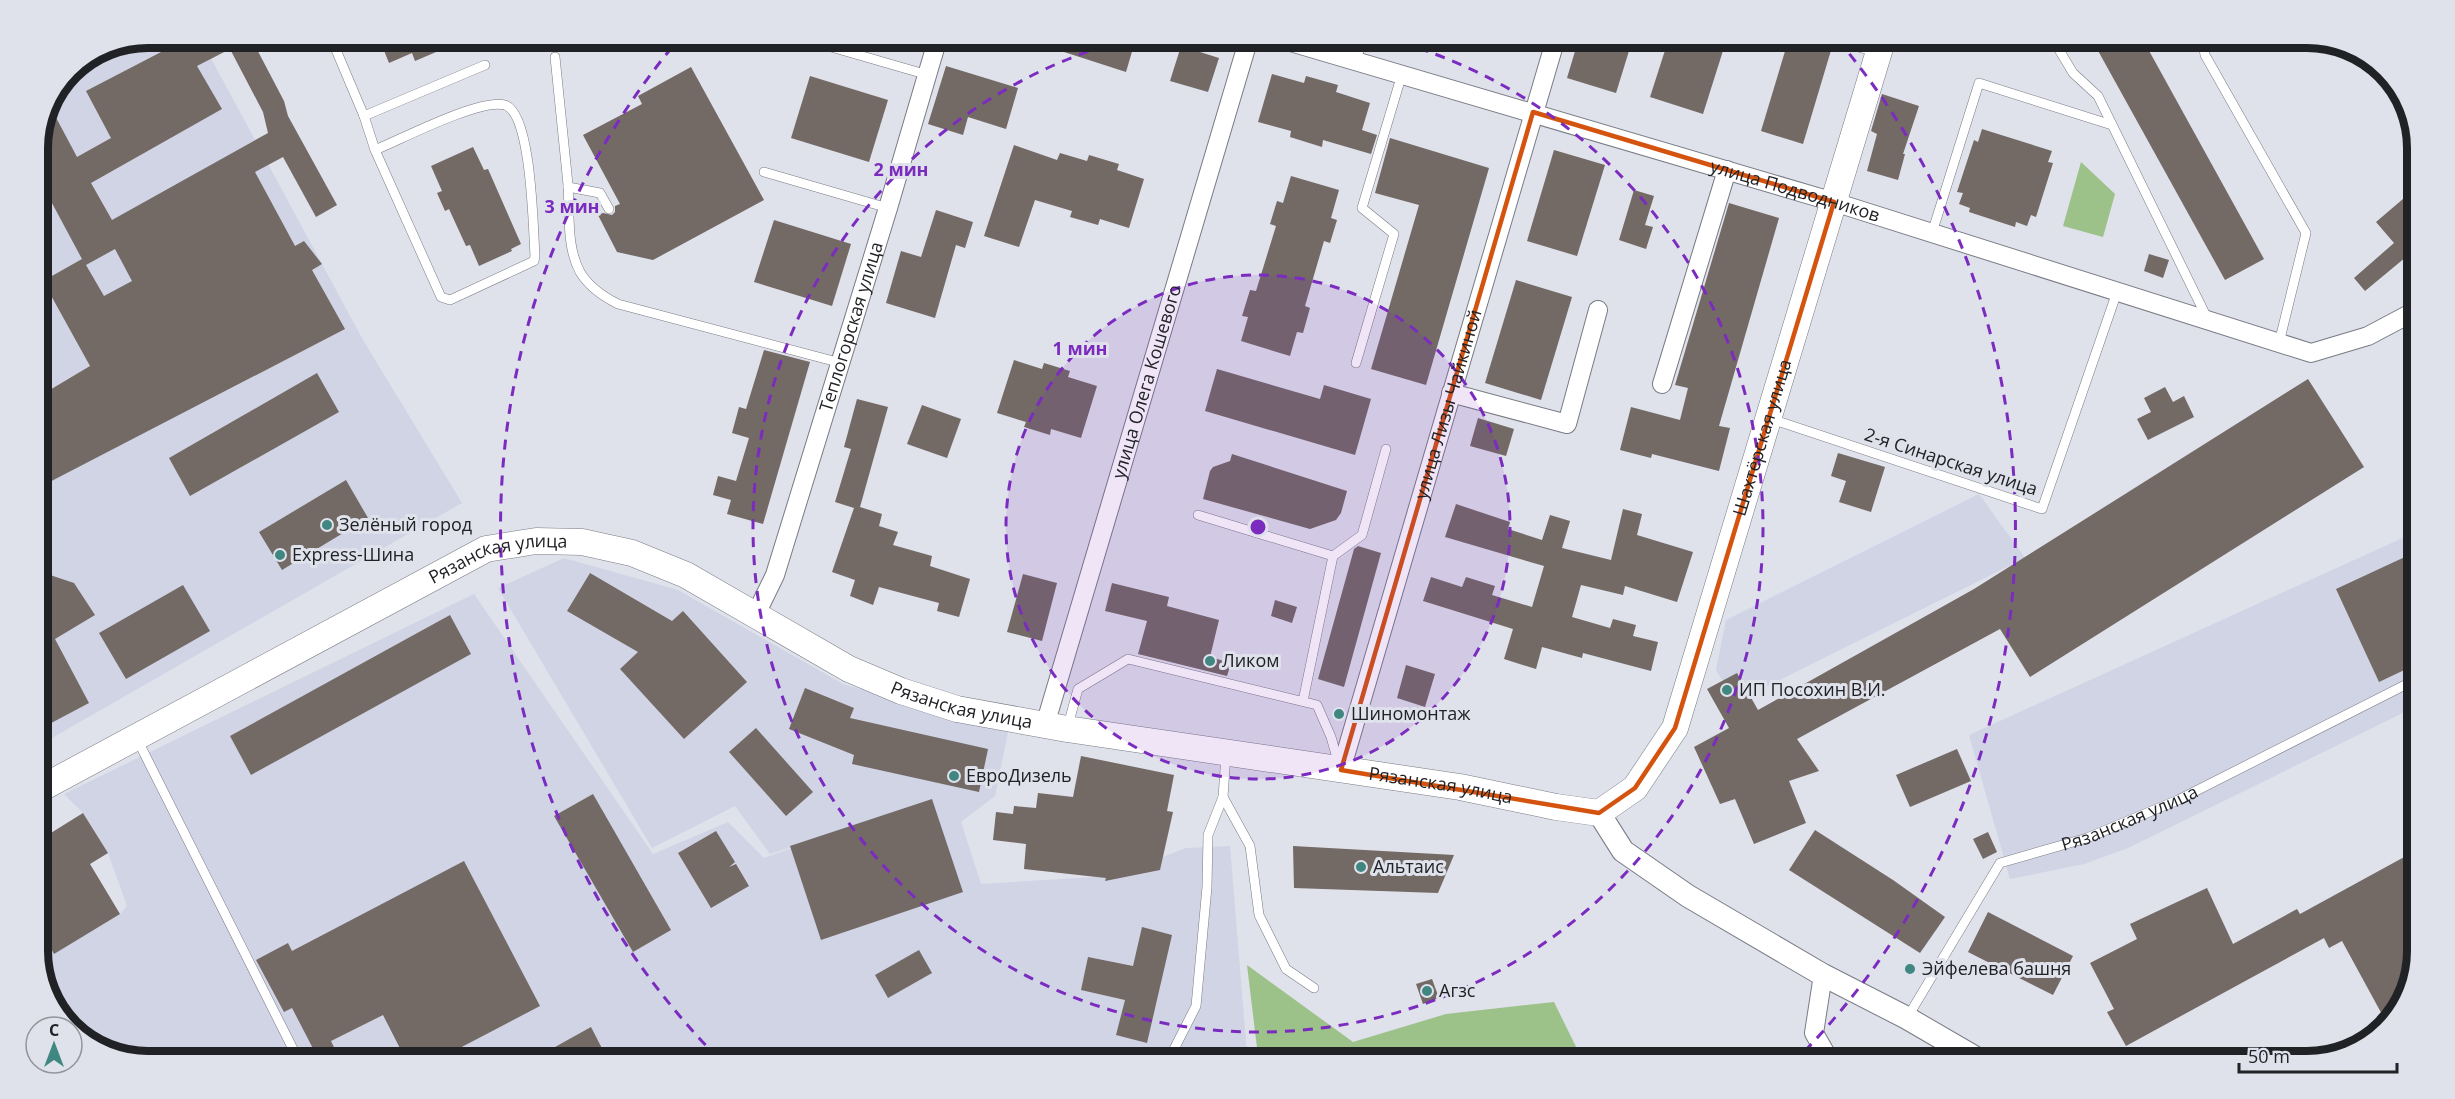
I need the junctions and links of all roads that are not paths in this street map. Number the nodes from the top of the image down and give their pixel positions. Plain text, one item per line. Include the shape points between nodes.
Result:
1 (335, 48) edge
2 (835, 48) edge
3 (935, 48) edge
4 (1246, 48) edge
5 (1313, 48) edge
6 (1360, 48) edge
7 (1553, 48) edge
8 (1880, 48) edge
9 (2058, 48) edge
10 (2204, 48) edge
11 (555, 57) dead end
12 (1356, 60) junction
13 (485, 65) dead end
14 (1402, 74) junction
15 (928, 75) junction
16 (1533, 112) junction
17 (364, 116) junction
18 (2112, 125) junction
19 (375, 150) junction
20 (1727, 170) junction
21 (764, 172) dead end
22 (568, 187) junction
23 (1834, 202) junction
24 (888, 208) junction
25 (609, 210) dead end
26 (1932, 233) junction
27 (2116, 292) junction
28 (1598, 310) dead end
29 (2407, 315) edge
30 (2208, 321) junction
31 (2279, 343) junction
32 (841, 363) junction
33 (1356, 363) dead end
34 (1662, 384) dead end
35 (1451, 393) junction
36 (1769, 418) junction
37 (1386, 448) dead end
38 (1198, 515) dead end
39 (1333, 556) junction
40 (756, 614) junction
41 (2407, 684) edge
42 (1303, 701) junction
43 (1056, 727) junction
44 (136, 737) junction
45 (1226, 752) junction
46 (1341, 770) junction
47 (48, 785) edge
48 (1223, 797) junction
49 (1599, 813) junction
50 (1823, 975) junction
51 (1314, 988) dead end
52 (1907, 1018) junction
53 (293, 1051) edge
54 (1174, 1051) edge
55 (1824, 1051) edge
56 (1962, 1051) edge

1 - 17 lane
2 - 15 lane
3 - 15 street, Теплогорская улица
4 - 43 street, улица Олега Кошевого
5 - 12 street, улица Подводников
6 - 12 lane
7 - 16 street, улица Лизы Чайкиной
8 - 23 main road, Шахтёрская улица
9 - 18 lane via 2073,73 2098,96
10 - 31 lane via 2306,233
11 - 22 lane
12 - 14 street, улица Подводников
13 - 17 lane
14 - 16 street, улица Подводников
14 - 33 lane via 1362,208 1394,234
15 - 24 street, Теплогорская улица
16 - 20 street, улица Подводников
16 - 35 street, улица Лизы Чайкиной
17 - 19 lane
18 - 26 lane via 1979,83
18 - 30 lane
19 - 19 lane via 445,300 534,261 527,149 511,108 479,106
20 - 23 street, улица Подводников
20 - 34 street
21 - 24 lane
22 - 25 lane via 600,193
22 - 32 lane via 574,255 579,270 599,294 618,304
23 - 26 street, улица Подводников
23 - 36 main road, Шахтёрская улица
24 - 32 street, Теплогорская улица
26 - 27 street, улица Подводников
27 - 30 street, улица Подводников
27 - 36 lane, 2-я Синарская улица via 2042,509
28 - 35 street via 1567,424
29 - 31 street, улица Подводников via 2368,336 2311,353
30 - 31 street, улица Подводников
32 - 40 street, Теплогорская улица via 775,575
35 - 46 street, улица Лизы Чайкиной
36 - 49 main road, Шахтёрская улица via 1675,728 1635,788
37 - 39 lane via 1362,535
38 - 39 lane
39 - 42 lane
40 - 43 main road, Рязанская улица via 849,669 901,691 957,709
40 - 44 main road, Рязанская улица via 686,575 632,553 582,542 536,541 486,549
41 - 52 lane, Рязанская улица via 2178,800 2087,838 2000,862
42 - 43 lane via 1128,659 1078,688
42 - 46 lane via 1317,705
43 - 45 main road, Рязанская улица
44 - 47 main road, Рязанская улица
44 - 53 lane
45 - 46 main road, Рязанская улица
45 - 48 lane
46 - 49 main road, Рязанская улица
48 - 51 lane via 1250,846 1258,915 1286,969
48 - 54 lane via 1208,836 1196,1006
49 - 50 street via 1623,851 1688,896
50 - 52 street
50 - 55 street via 1814,1033
52 - 56 street

